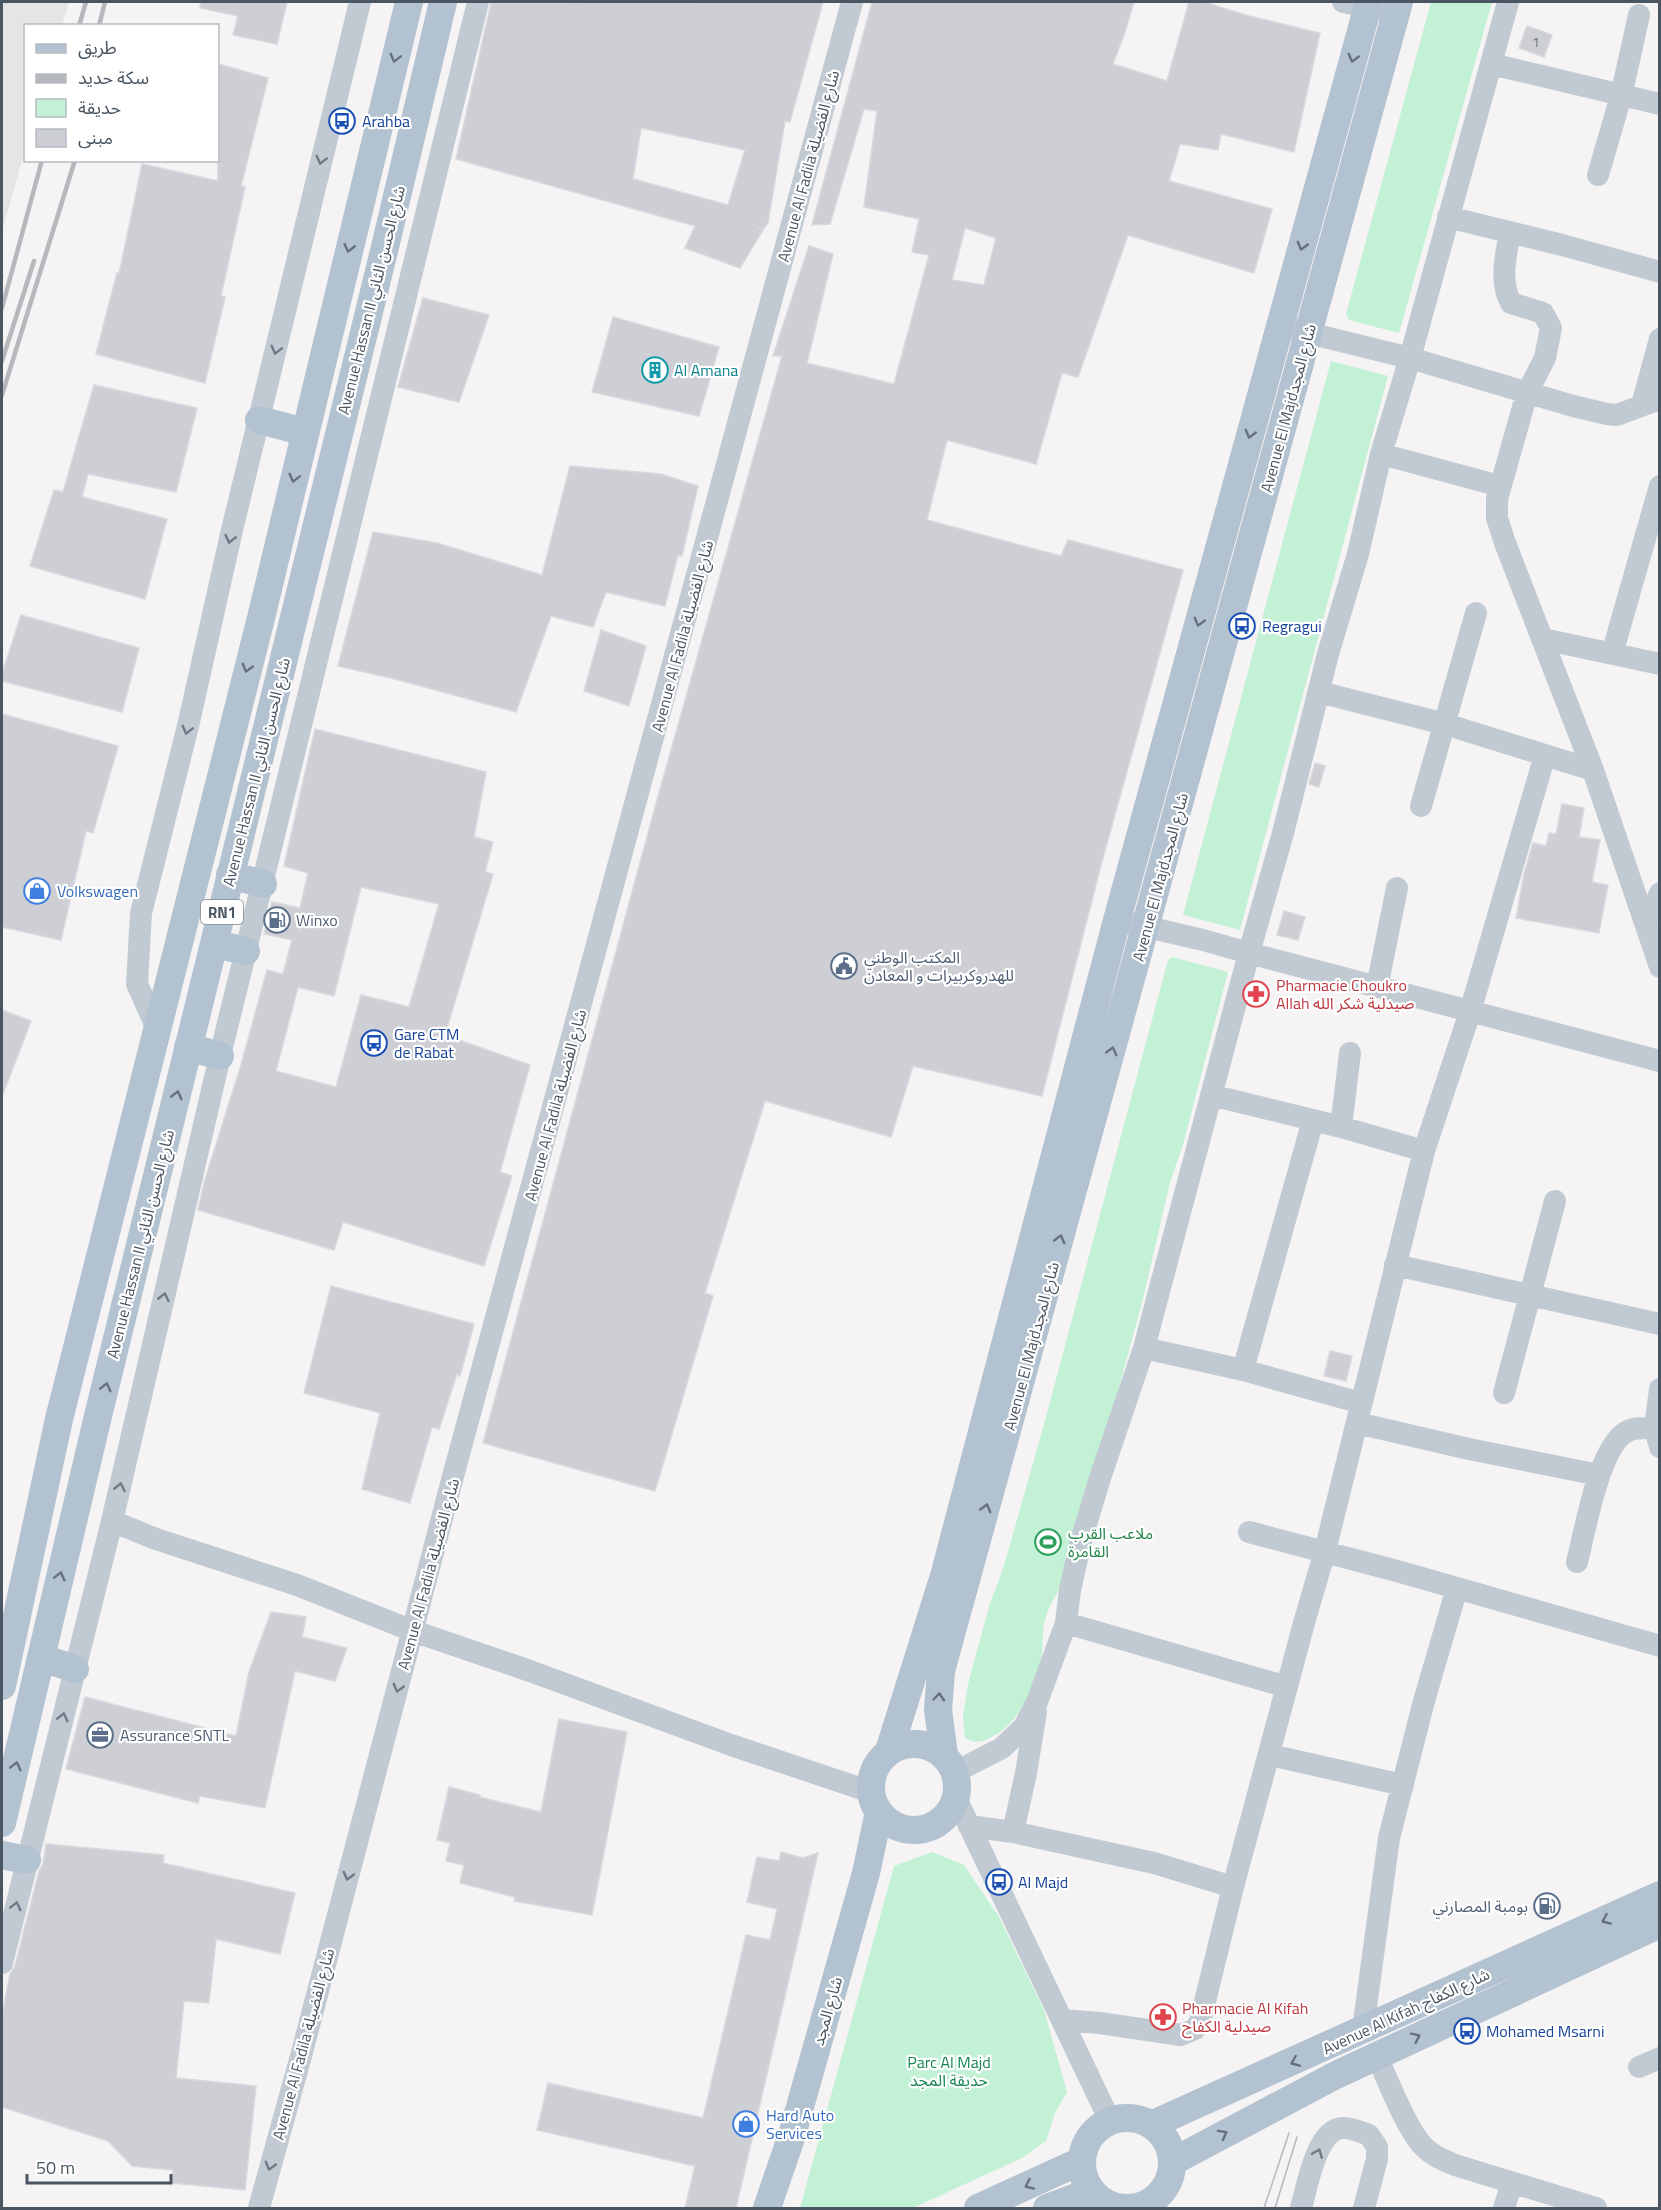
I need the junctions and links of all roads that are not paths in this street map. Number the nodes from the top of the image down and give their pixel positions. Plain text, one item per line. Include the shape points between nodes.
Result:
1 (360, 2) edge
2 (408, 2) edge
3 (442, 2) edge
4 (478, 2) edge
5 (852, 2) edge
6 (1508, 2) edge
7 (1360, 3) edge
8 (1397, 7) edge
9 (1639, 15) dead end
10 (1491, 64) junction
11 (1621, 96) junction
12 (1659, 105) edge
13 (1325, 163) junction
14 (1353, 169) junction
15 (1598, 175) dead end
16 (1448, 217) junction
17 (1510, 232) junction
18 (1659, 272) edge
19 (1280, 326) junction
20 (1308, 333) junction
21 (1659, 339) edge
22 (1410, 358) junction
23 (1527, 393) junction
24 (1651, 402) edge
25 (259, 420) junction
26 (305, 432) junction
27 (1381, 454) junction
28 (1500, 486) junction
29 (1659, 486) edge
30 (1476, 613) dead end
31 (1543, 639) junction
32 (1612, 654) junction
33 (1659, 664) edge
34 (1320, 692) junction
35 (1445, 724) junction
36 (1545, 755) junction
37 (1593, 770) junction
38 (1421, 806) dead end
39 (230, 875) junction
40 (263, 884) junction
41 (1397, 888) dead end
42 (1659, 893) edge
43 (1117, 920) junction
44 (1646, 926) junction
45 (1146, 927) junction
46 (215, 944) junction
47 (246, 951) junction
48 (1249, 953) junction
49 (1659, 967) edge
50 (1377, 987) junction
51 (1470, 1012) junction
52 (157, 1029) junction
53 (188, 1047) junction
54 (1350, 1053) dead end
55 (220, 1056) junction
56 (1659, 1061) edge
57 (1210, 1095) junction
58 (1313, 1120) junction
59 (1341, 1127) junction
60 (1424, 1151) junction
61 (1555, 1201) dead end
62 (1395, 1265) junction
63 (1531, 1295) junction
64 (1659, 1324) edge
65 (1144, 1348) junction
66 (1243, 1370) junction
67 (1659, 1389) edge
68 (1504, 1393) dead end
69 (1359, 1413) junction
70 (1657, 1437) edge
71 (1599, 1475) junction
72 (112, 1521) junction
73 (1249, 1532) dead end
74 (1325, 1551) junction
75 (1577, 1562) dead end
76 (1457, 1588) junction
77 (1066, 1623) junction
78 (413, 1631) junction
79 (1659, 1646) edge
80 (42, 1658) junction
81 (75, 1670) junction
82 (2, 1686) edge
83 (1287, 1687) junction
84 (1037, 1701) junction
85 (889, 1751) junction
86 (1270, 1755) junction
87 (952, 1775) junction
88 (1403, 1785) junction
89 (875, 1802) junction
90 (2, 1823) edge
91 (969, 1826) junction
92 (1013, 1832) junction
93 (14, 1858) edge
94 (1233, 1887) junction
95 (1659, 1895) edge
96 (1659, 1924) edge
97 (2, 1963) edge
98 (1062, 2020) junction
99 (1363, 2029) junction
100 (1376, 2055) junction
101 (1659, 2058) edge
102 (1639, 2067) dead end
103 (1110, 2121) junction
104 (1152, 2125) junction
105 (1082, 2161) junction
106 (1171, 2171) junction
107 (1512, 2183) junction
108 (1092, 2191) junction
109 (259, 2208) edge
110 (767, 2208) edge
111 (978, 2208) edge
112 (1047, 2208) edge
113 (1119, 2208) edge
114 (1175, 2208) edge
115 (1301, 2208) edge
116 (1364, 2208) edge
117 (1504, 2208) edge
118 (1596, 2208) edge

1 -> 25 street
2 -> 26 main road, Avenue Hassan II شارع الحسن الثاني / RN1
3 - 39 main road, Avenue Hassan II شارع الحسن الثاني / RN1
4 - 40 street
5 - 78 street, Avenue Al Fadila شارع الفضيلة
6 - 10 street
7 - 8 street
7 -> 13 main road, Avenue El Majdشارع المجد
8 - 14 main road, Avenue El Majdشارع المجد
9 - 11 street
10 - 11 street
10 - 16 street
11 - 12 street
11 - 15 street
13 - 14 main road
13 -> 19 main road, Avenue El Majdشارع المجد
14 - 20 main road, Avenue El Majdشارع المجد
16 - 17 street
16 - 22 street
17 - 18 street
17 - 23 street via 1504,267 1506,294 1511,303 1543,313 1551,328 1545,358
19 - 20 street
19 -> 43 main road, Avenue El Majdشارع المجد
20 - 22 street
20 - 45 main road, Avenue El Majdشارع المجد
21 - 24 street
22 - 23 street
22 - 27 street
23 - 24 street via 1617,416
23 - 28 street
25 - 26 main road
25 -> 52 street via 141,913 137,984
26 -> 52 main road, Avenue Hassan II شارع الحسن الثاني / RN1
27 - 28 street
27 - 34 street
28 - 31 street via 1497,518
29 - 32 street
30 - 35 street
31 - 32 street
31 - 37 street
32 - 33 street
34 - 35 street
34 - 48 street
35 - 36 street
35 - 38 street
36 - 37 street
36 - 51 street
37 - 44 street
39 - 40 main road
39 - 46 main road, Avenue Hassan II شارع الحسن الثاني / RN1
40 - 47 street
41 - 50 street
42 - 44 street
43 - 45 street
43 - 85 main road, Avenue El Majdشارع المجد via 944,1576
44 - 49 street
45 - 48 street
87 -> 45 main road, Avenue El Majdشارع المجد via 938,1710 941,1671
46 - 47 main road
46 - 53 main road, Avenue Hassan II شارع الحسن الثاني / RN1
47 - 55 street
48 - 50 street
48 - 57 street
50 - 51 street
51 - 56 street
51 - 60 street
52 - 82 main road, Avenue Hassan II شارع الحسن الثاني / RN1 via 59,1419
53 - 55 main road
80 -> 53 main road, Avenue Hassan II شارع الحسن الثاني / RN1
54 - 59 street
72 -> 55 street
57 - 58 street
57 - 65 street
58 - 59 street
58 - 66 street
59 - 60 street
60 - 62 street
61 - 63 street
62 - 63 street
62 - 69 street
63 - 64 street
63 - 68 street
65 - 66 street
65 - 77 street via 1082,1541
66 - 69 street
67 - 70 street
69 - 71 street via 1468,1449
69 - 74 street
70 - 71 street via 1628,1431 1606,1456
71 - 75 street
72 - 78 street via 297,1585
72 - 81 street
73 - 74 street
74 - 76 street
74 - 83 street
76 - 79 street
76 - 88 street
77 - 83 street
77 - 84 street
78 - 89 street via 731,1745
78 -> 109 street, Avenue Al Fadila شارع الفضيلة
80 - 81 main road
90 -> 80 main road, Avenue Hassan II شارع الحسن الثاني / RN1
93 -> 81 street
83 - 86 street
84 - 87 street via 1024,1726 1010,1741
84 - 92 street
85 - 87 main road via 917,1744 934,1748
85 - 89 main road, شارع المجد via 872,1776
86 - 88 street
86 - 94 street
87 - 89 main road via 951,1809 934,1826 910,1830 898,1827 887,1821
87 - 91 street
88 - 99 street via 1389,1838
89 - 110 main road, شارع المجد via 866,1873 792,2135
91 - 92 street
91 - 98 street
92 - 94 street via 1154,1863
97 -> 93 street
94 - 98 street via 1200,2022 1195,2029 1181,2035
95 -> 99 main road, Avenue Al Kifah شارع الكفاح
100 -> 96 main road, Avenue Al Kifah شارع الكفاح
98 - 103 street
99 -> 104 main road, Avenue Al Kifah شارع الكفاح
106 -> 100 main road, Avenue Al Kifah شارع الكفاح via 1265,2111
100 - 107 street via 1413,2133 1424,2147 1455,2165
101 - 102 street
103 - 104 main road via 1131,2118
103 - 105 main road via 1095,2130 1083,2150
104 - 106 main road via 1170,2148
105 - 108 main road via 1083,2174
105 -> 111 main road
106 - 113 main road via 1157,2196 1149,2202
106 - 114 main road
107 - 117 street
107 - 118 street
108 - 112 main road
108 - 113 main road
115 -> 116 street via 1318,2150 1329,2133 1342,2128 1369,2135 1377,2147

